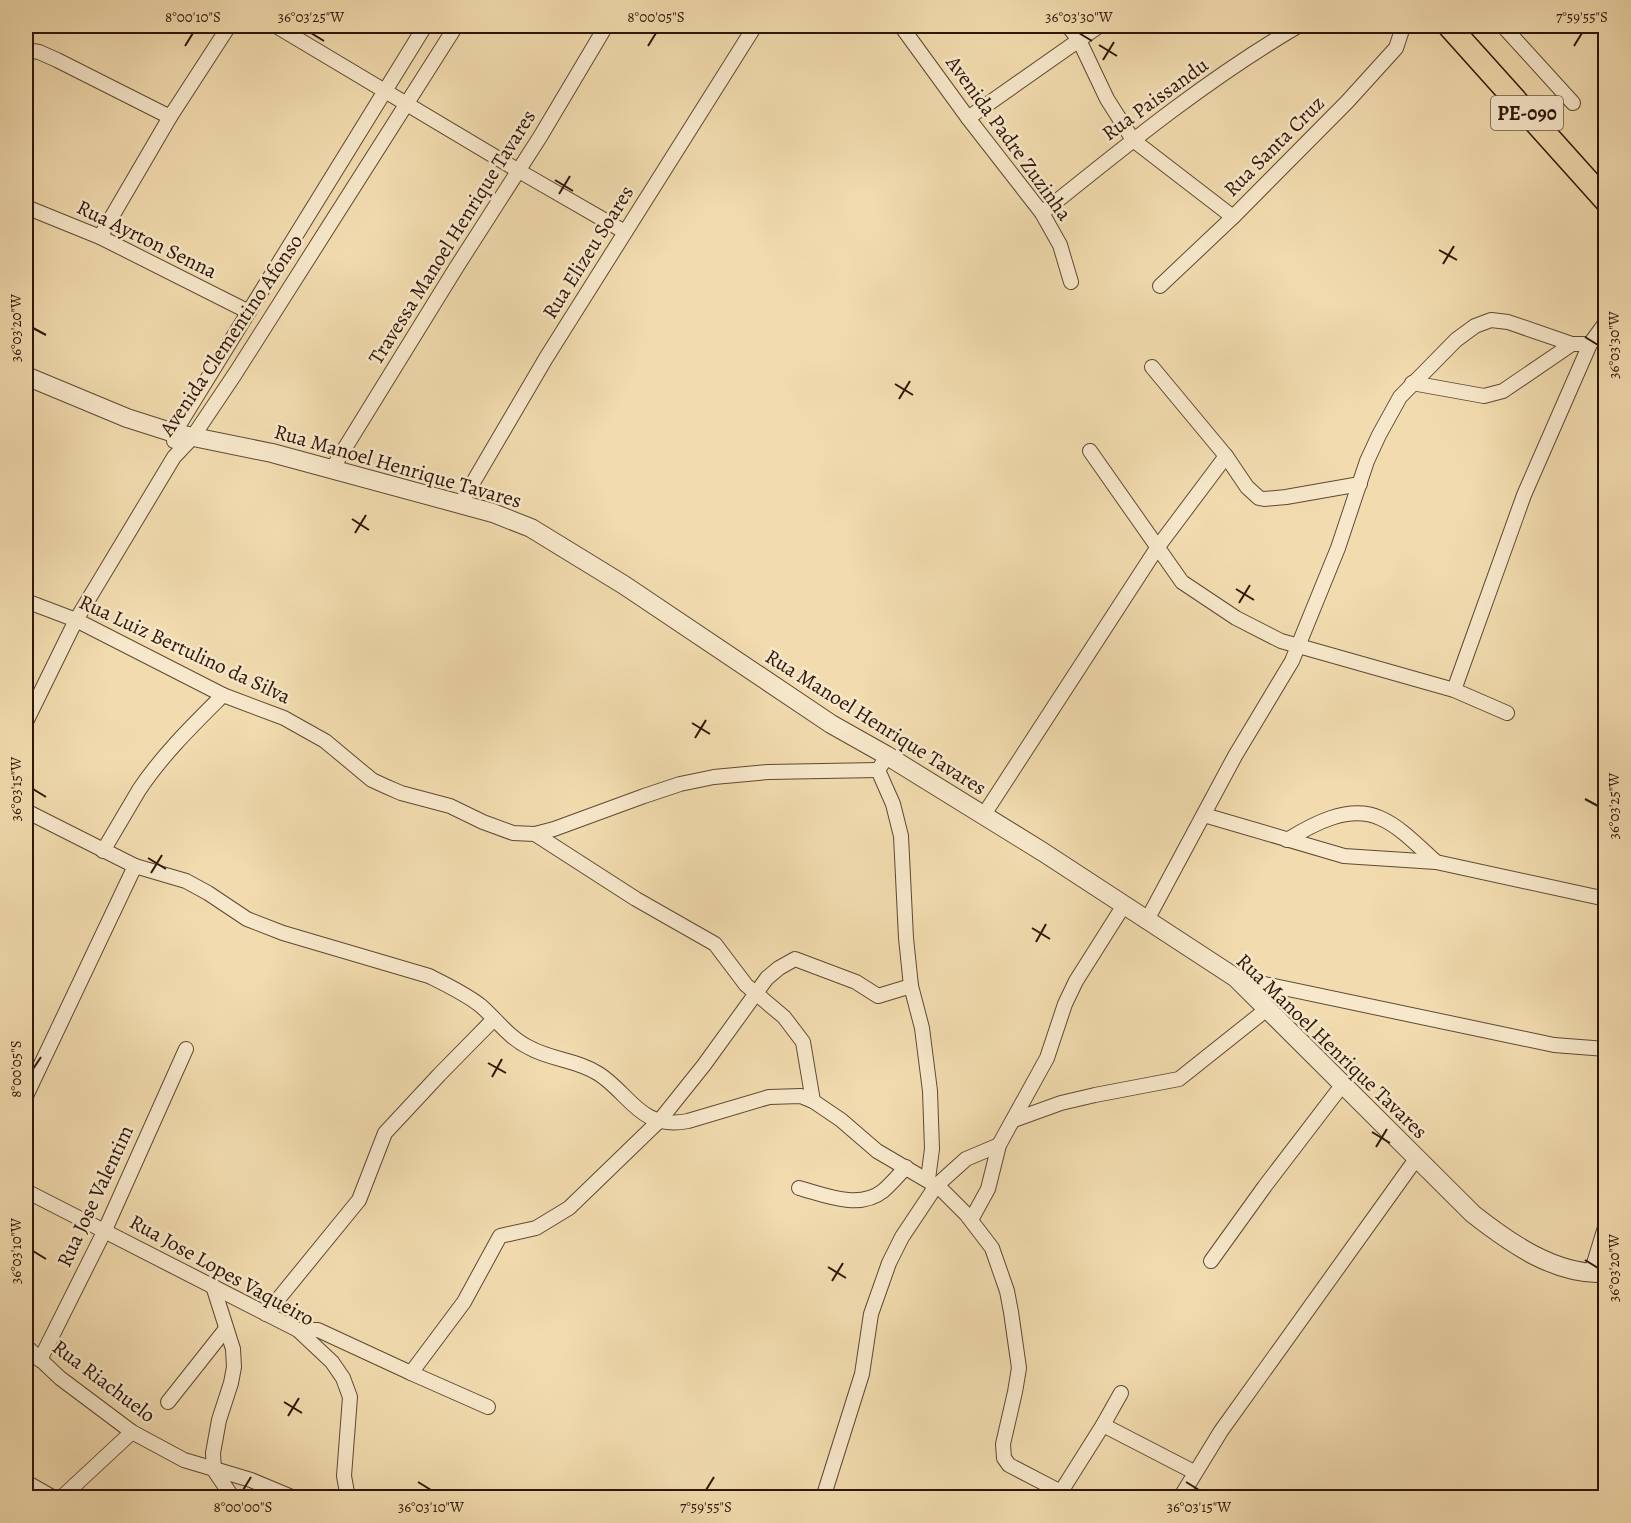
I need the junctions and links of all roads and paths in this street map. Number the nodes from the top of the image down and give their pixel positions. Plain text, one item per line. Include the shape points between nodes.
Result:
1 (229, 26) edge
2 (276, 26) edge
3 (425, 26) edge
4 (456, 26) edge
5 (606, 26) edge
6 (754, 26) edge
7 (901, 26) edge
8 (1068, 26) edge
9 (1100, 26) edge
10 (1298, 26) edge
11 (1398, 26) edge
12 (1449, 26) edge
13 (1503, 26) edge
14 (1079, 40) junction
15 (26, 50) edge
16 (386, 91) junction
17 (1573, 103) dead end
18 (407, 104) junction
19 (170, 117) junction
20 (968, 118) junction
21 (1133, 141) junction
22 (519, 171) junction
23 (1605, 201) edge
24 (26, 207) edge
25 (1042, 213) junction
26 (1233, 217) junction
27 (626, 232) junction
28 (100, 237) junction
29 (1071, 282) dead end
30 (1160, 286) dead end
31 (249, 312) junction
32 (1605, 322) edge
33 (1572, 344) junction
34 (1590, 344) junction
35 (1152, 367) dead end
36 (26, 376) edge
37 (1412, 383) junction
38 (183, 435) junction
39 (1090, 451) dead end
40 (1226, 456) junction
41 (332, 469) junction
42 (1360, 484) junction
43 (461, 503) junction
44 (1157, 548) junction
45 (26, 601) edge
46 (76, 620) junction
47 (1298, 645) junction
48 (1454, 690) junction
49 (223, 695) junction
50 (1507, 713) dead end
51 (26, 722) edge
52 (882, 763) junction
53 (26, 811) edge
54 (1204, 815) junction
55 (984, 816) junction
56 (535, 834) junction
57 (1287, 840) junction
58 (103, 851) junction
59 (1436, 862) junction
60 (135, 866) junction
61 (1605, 899) edge
62 (1124, 904) junction
63 (1147, 920) junction
64 (1236, 978) junction
65 (911, 986) junction
66 (756, 994) junction
67 (1267, 1009) junction
68 (494, 1020) junction
69 (186, 1049) dead end
70 (1605, 1049) edge
71 (1343, 1084) junction
72 (26, 1096) edge
73 (813, 1101) junction
74 (1014, 1119) junction
75 (660, 1120) junction
76 (999, 1145) junction
77 (1416, 1159) junction
78 (906, 1167) junction
79 (932, 1183) junction
80 (799, 1188) dead end
81 (26, 1191) edge
82 (971, 1220) junction
83 (1605, 1224) edge
84 (105, 1230) junction
85 (1211, 1261) dead end
86 (1598, 1273) edge
87 (213, 1286) junction
88 (266, 1314) junction
89 (225, 1330) junction
90 (298, 1330) junction
91 (26, 1346) edge
92 (40, 1360) junction
93 (411, 1373) junction
94 (1121, 1393) dead end
95 (168, 1402) dead end
96 (488, 1407) dead end
97 (1103, 1425) junction
98 (132, 1432) junction
99 (214, 1470) junction
100 (1194, 1472) junction
101 (26, 1482) edge
102 (1059, 1495) edge
103 (54, 1497) edge
104 (61, 1497) edge
105 (233, 1497) edge
106 (294, 1497) edge
107 (348, 1497) edge
108 (823, 1497) edge
109 (1180, 1497) edge

1 - 19 street
2 - 16 street
3 - 16 street, Avenida Clementino Afonso
4 - 18 street, Avenida Clementino Afonso
5 - 22 street, Travessa Manoel Henrique Tavares
6 - 27 street, Rua Elizeu Soares
7 - 20 street, Avenida Padre Zuzinha
8 - 14 street
9 - 14 street
10 - 21 street, Rua Paissandu via 1264,45
11 - 26 street, Rua Santa Cruz via 1401,33 1396,48
12 - 23 main road, PE-090
13 - 17 street
14 - 20 street
14 - 21 street via 1107,99
15 - 19 street via 57,60
16 - 18 street
16 - 31 street, Avenida Clementino Afonso
18 - 22 street
18 - 38 street, Avenida Clementino Afonso via 235,374
19 - 28 street
20 - 25 street, Avenida Padre Zuzinha
21 - 25 street, Rua Paissandu
21 - 26 street
22 - 27 street
22 - 41 street, Travessa Manoel Henrique Tavares
24 - 28 street, Rua Ayrton Senna
25 - 29 street, Avenida Padre Zuzinha via 1060,245
26 - 30 street, Rua Santa Cruz
27 - 43 street, Rua Elizeu Soares
28 - 31 street, Rua Ayrton Senna
31 - 38 street, Avenida Clementino Afonso
32 - 34 street
33 - 34 street
33 - 37 street via 1494,394 1484,396
33 - 37 street via 1491,320 1456,340
34 - 48 street via 1524,495
35 - 40 street
36 - 38 street, Rua Manoel Henrique Tavares via 127,418
37 - 42 street via 1379,435
38 - 41 street, Rua Manoel Henrique Tavares
38 - 46 street, Avenida Clementino Afonso via 174,457
39 - 44 street
40 - 42 street via 1254,495 1264,499
40 - 44 street
41 - 43 street, Rua Manoel Henrique Tavares
42 - 47 street
43 - 52 street, Rua Manoel Henrique Tavares via 531,528 565,548 831,724
44 - 47 street via 1182,582 1260,632
44 - 55 street
45 - 46 street, Rua Luiz Bertulino da Silva
46 - 49 street, Rua Luiz Bertulino da Silva
46 - 51 street
47 - 48 street
47 - 54 street
48 - 50 street
49 - 56 street, Rua Luiz Bertulino da Silva via 269,711 324,741 385,786 450,806 502,830
49 - 58 street via 159,763
52 - 55 street, Rua Manoel Henrique Tavares
52 - 56 street via 714,777 680,784
52 - 65 street via 901,836
53 - 58 street
54 - 57 street
54 - 63 street
55 - 62 street, Rua Manoel Henrique Tavares
56 - 66 street via 715,944
57 - 59 street via 1344,856
57 - 59 street via 1326,820 1357,813 1379,818
58 - 60 street
59 - 61 street
60 - 68 street via 186,881 247,919 283,933 429,976 471,999
60 - 72 street
62 - 63 street, Rua Manoel Henrique Tavares
62 - 74 street via 1076,981 1047,1058
63 - 64 street, Rua Manoel Henrique Tavares
64 - 67 street, Rua Manoel Henrique Tavares
64 - 70 street via 1554,1045
65 - 66 street via 878,996 856,982 795,959 773,973
65 - 79 street via 922,1028 930,1091
66 - 73 street via 784,1017 803,1042
66 - 75 street
67 - 71 street, Rua Manoel Henrique Tavares
67 - 74 street via 1179,1079 1072,1100
68 - 75 street via 529,1048 582,1064 598,1073 635,1108
68 - 88 street via 385,1133 359,1200
69 - 84 street, Rua Jose Valentim
71 - 77 street, Rua Manoel Henrique Tavares
71 - 85 street
73 - 75 street via 801,1096 769,1098 688,1121
73 - 78 street via 878,1151
74 - 76 street
75 - 93 street via 568,1208 536,1228 500,1236 464,1302
76 - 79 street via 966,1159
76 - 82 street via 988,1189
77 - 86 street, Rua Manoel Henrique Tavares via 1505,1239 1578,1272
77 - 100 street
78 - 79 street
78 - 80 street via 882,1192 867,1199 833,1198
79 - 82 street
79 - 108 street via 889,1263 872,1314 862,1374
81 - 84 street, Rua Jose Lopes Vaqueiro
82 - 102 street via 992,1248 1007,1291 1015,1336 1019,1368 1003,1444 1004,1458
83 - 86 street
84 - 87 street, Rua Jose Lopes Vaqueiro
84 - 92 street, Rua Jose Valentim
87 - 88 street, Rua Jose Lopes Vaqueiro
87 - 89 street
88 - 90 street, Rua Jose Lopes Vaqueiro
89 - 95 street
89 - 99 street via 233,1349 234,1366 219,1420
90 - 93 street via 318,1330
90 - 107 street, Rua Jose Lopes Vaqueiro via 332,1362 350,1397 344,1476
91 - 92 street, Rua Riachuelo
92 - 98 street, Rua Riachuelo
93 - 96 street
94 - 97 street
97 - 100 street
97 - 102 street
98 - 99 street, Rua Riachuelo via 184,1460
98 - 104 street
99 - 105 street
99 - 106 street, Rua Riachuelo
100 - 109 street
101 - 103 street

